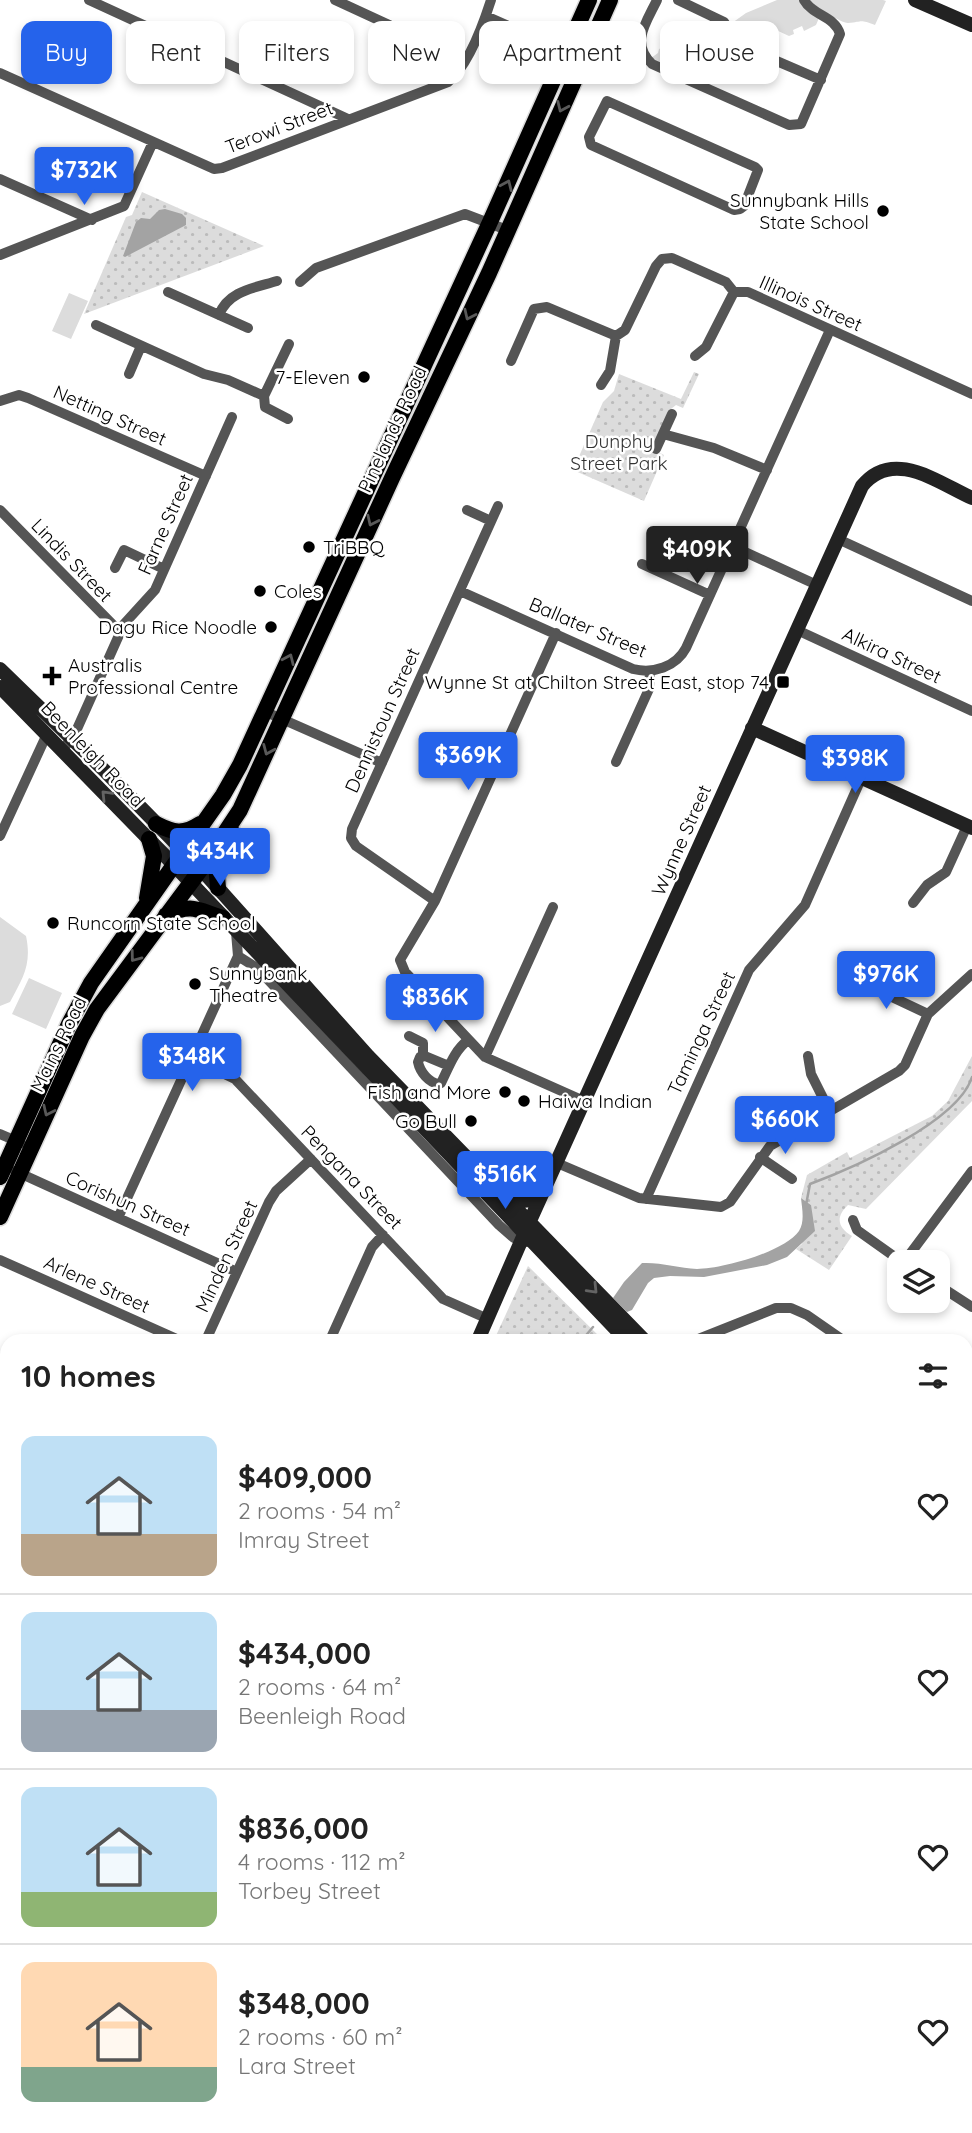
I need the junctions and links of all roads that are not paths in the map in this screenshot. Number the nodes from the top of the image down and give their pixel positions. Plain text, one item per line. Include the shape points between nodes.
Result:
1 (89, 0) edge
2 (335, 0) edge
3 (491, 0) edge
4 (589, 0) edge
5 (610, 0) edge
6 (657, 0) edge
7 (678, 0) edge
8 (804, 0) edge
9 (915, 0) edge
10 (486, 16) junction
11 (380, 21) edge
12 (497, 21) edge
13 (580, 21) edge
14 (972, 26) edge
15 (465, 60) edge
16 (0, 73) edge
17 (821, 80) junction
18 (443, 84) edge
19 (552, 84) edge
20 (348, 119) junction
21 (584, 140) joint
22 (153, 142) junction
23 (0, 178) edge
24 (92, 220) junction
25 (490, 222) junction
26 (507, 230) junction
27 (0, 255) edge
28 (277, 281) dead end
29 (300, 282) dead end
30 (168, 292) dead end
31 (734, 292) junction
32 (219, 315) junction
33 (96, 325) dead end
34 (248, 328) dead end
35 (830, 330) junction
36 (616, 336) junction
37 (289, 344) dead end
38 (141, 345) junction
39 (695, 356) dead end
40 (511, 361) dead end
41 (129, 374) dead end
42 (601, 385) dead end
43 (972, 394) edge
44 (264, 396) junction
45 (0, 401) edge
46 (672, 414) dead end
47 (232, 416) dead end
48 (288, 419) dead end
49 (663, 434) junction
50 (656, 449) dead end
51 (766, 470) junction
52 (206, 476) junction
53 (972, 498) edge
54 (498, 506) dead end
55 (0, 510) edge
56 (467, 510) dead end
57 (491, 521) junction
58 (838, 539) junction
59 (732, 546) junction
60 (642, 564) dead end
61 (115, 568) dead end
62 (164, 569) junction
63 (817, 584) junction
64 (460, 591) junction
65 (710, 595) junction
66 (972, 601) edge
67 (797, 631) junction
68 (120, 632) junction
69 (556, 633) junction
70 (0, 669) edge
71 (650, 671) junction
72 (0, 687) edge
73 (972, 711) edge
74 (266, 712) junction
75 (282, 719) junction
76 (752, 728) junction
77 (47, 734) junction
78 (67, 744) junction
79 (616, 762) dead end
80 (382, 763) junction
81 (861, 779) junction
82 (240, 810) junction
83 (205, 821) junction
84 (156, 824) junction
85 (970, 827) edge
86 (0, 836) edge
87 (149, 839) junction
88 (177, 857) junction
89 (196, 876) junction
90 (218, 888) junction
91 (435, 901) junction
92 (913, 903) dead end
93 (146, 904) junction
94 (553, 907) dead end
95 (165, 916) junction
96 (223, 918) junction
97 (236, 932) junction
98 (238, 956) junction
99 (972, 974) edge
100 (858, 981) dead end
101 (928, 1014) junction
102 (409, 1036) dead end
103 (468, 1040) junction
104 (423, 1055) junction
105 (808, 1056) dead end
106 (485, 1057) junction
107 (191, 1058) junction
108 (449, 1066) junction
109 (584, 1101) junction
110 (829, 1110) junction
111 (0, 1134) edge
112 (24, 1145) junction
113 (760, 1157) junction
114 (311, 1159) junction
115 (556, 1163) junction
116 (474, 1166) junction
117 (8, 1172) edge
118 (970, 1177) edge
119 (792, 1179) dead end
120 (541, 1196) junction
121 (646, 1199) junction
122 (0, 1217) edge
123 (118, 1218) junction
124 (853, 1220) dead end
125 (383, 1235) junction
126 (527, 1236) junction
127 (912, 1250) edge
128 (887, 1251) edge
129 (0, 1260) edge
130 (237, 1272) junction
131 (950, 1293) edge
132 (972, 1307) edge
133 (488, 1319) junction
134 (165, 1334) edge
135 (209, 1334) edge
136 (333, 1334) edge
137 (481, 1334) edge
138 (620, 1334) edge
139 (637, 1334) edge
140 (711, 1334) edge
141 (834, 1334) edge

1 - 20 street
2 - 11 street
3 - 10 street, Terowi Street
4 - 13 main road, Pinelands Road
5 -> 26 main road, Pinelands Road
6 - 17 street via 640,40 641,54 652,64 796,126
7 - 17 street via 724,22 744,47
8 - 17 street via 815,13 834,22 840,34
9 - 14 main road
10 - 12 street
10 - 15 street, Terowi Street
16 - 22 street, Terowi Street
18 - 20 street, Terowi Street
25 -> 19 main road, Pinelands Road
20 - 22 street, Terowi Street via 214,169
21 - 21 street via 604,104 612,102 755,167 758,177 744,206 734,210
22 - 24 street via 124,206
23 - 24 street
24 - 27 street
25 - 26 street
25 - 29 street via 465,214 316,268
74 -> 25 main road, Pinelands Road
26 -> 75 main road, Pinelands Road
28 - 32 street via 230,298
30 - 32 street
31 - 35 street, Illinois Street via 748,292
31 - 36 street, Illinois Street via 726,282 672,258 662,259 625,330
31 - 39 street via 706,347
32 - 34 street
33 - 38 street
35 - 43 street, Illinois Street
35 - 51 street, Ballater Street
36 - 40 street via 542,307 534,309
36 - 42 street via 610,371
37 - 44 street
38 - 41 street
38 - 44 street
44 - 48 street via 265,407
45 - 52 street, Netting Street via 19,395 28,398
46 - 49 street
47 - 52 street, Farne Street
49 - 50 street
49 - 51 street via 714,448
51 - 59 street, Ballater Street
52 - 62 street, Farne Street
53 - 58 main road, Wynne Street via 912,470 882,470 862,486
54 - 57 street, Dennistoun Street
55 - 68 street, Lindis Street
56 - 57 street
57 - 64 street, Dennistoun Street
58 - 63 main road, Wynne Street
58 - 66 street
59 - 63 street
59 - 65 street, Ballater Street
60 - 65 street
61 - 62 street via 124,550
62 - 68 street, Farne Street via 149,599
63 - 67 main road, Wynne Street
64 - 69 street, Ballater Street
64 - 80 street, Dennistoun Street
65 - 71 street, Ballater Street via 681,657
67 - 73 street, Alkira Street
67 - 76 main road, Wynne Street
68 - 78 street, Farne Street
69 - 71 street, Ballater Street via 633,669
69 - 91 street
70 - 78 main road, Beenleigh Road
71 - 79 street via 649,689
72 - 77 main road, Beenleigh Road
74 - 75 street
74 - 83 main road, Pinelands Road
75 - 80 street
75 -> 82 main road, Pinelands Road
76 - 81 main road
76 - 109 main road, Wynne Street
77 - 78 main road, Beenleigh Road
77 - 86 street
78 - 84 main road, Beenleigh Road
87 -> 78 main road, Beenleigh Road
80 - 91 street, Dennistoun Street via 351,838
81 - 85 main road
81 - 121 street, Taminga Street via 805,905 749,970
82 - 89 main road, Pinelands Road
82 - 90 main road via 217,875
83 - 84 main road via 187,833
83 - 88 main road, Pinelands Road
84 - 88 main road, Beenleigh Road
85 - 92 street via 946,872 927,885
87 - 88 main road, Beenleigh Road
87 - 93 main road via 154,856
88 - 89 main road, Beenleigh Road
88 - 93 main road, Mains Road
89 - 90 main road, Beenleigh Road
89 - 95 main road, Mains Road
89 - 96 main road, Beenleigh Road
90 - 116 main road, Beenleigh Road
91 - 103 street via 400,960 405,972
93 - 112 main road, Mains Road via 76,1010
94 - 106 street
95 - 96 main road via 183,908
95 -> 112 main road, Mains Road via 97,1009
96 - 97 main road, Beenleigh Road
97 - 98 street
97 - 126 main road, Beenleigh Road
98 - 107 street
98 - 126 street, Beenleigh Road via 257,968 499,1225 513,1238
99 - 101 street
100 - 101 street
101 - 110 street via 899,1071
102 - 104 street via 423,1043
103 - 106 street
103 - 108 street
104 - 108 street
104 - 108 street via 418,1066 436,1085
105 - 110 street via 811,1074
106 - 109 street
107 - 114 street, Pengana Street via 235,1079
107 - 123 street
109 - 115 main road, Wynne Street
110 - 113 street
111 - 112 street
112 - 117 main road, Mains Road
113 - 119 street
113 - 121 street via 730,1202 721,1207
114 - 125 street, Pengana Street
114 - 130 street, Minden Street via 276,1191
115 - 120 main road, Wynne Street
115 - 121 street
116 - 120 main road via 490,1170 522,1201
116 - 126 main road, Beenleigh Road
117 - 122 main road, Mains Road
117 - 123 street, Corishun Street
118 - 127 street
120 - 126 main road, Wynne Street
123 - 130 street, Corishun Street
124 - 128 street via 858,1230
125 - 133 street, Pengana Street via 443,1299
125 - 136 street via 372,1247
126 - 133 main road, Wynne Street
126 - 138 main road, Beenleigh Road
126 -> 139 main road, Beenleigh Road
129 - 134 street, Arlene Street
130 - 135 street, Minden Street
131 - 132 street
133 - 137 main road, Wynne Street
140 - 141 street via 776,1308 807,1315

